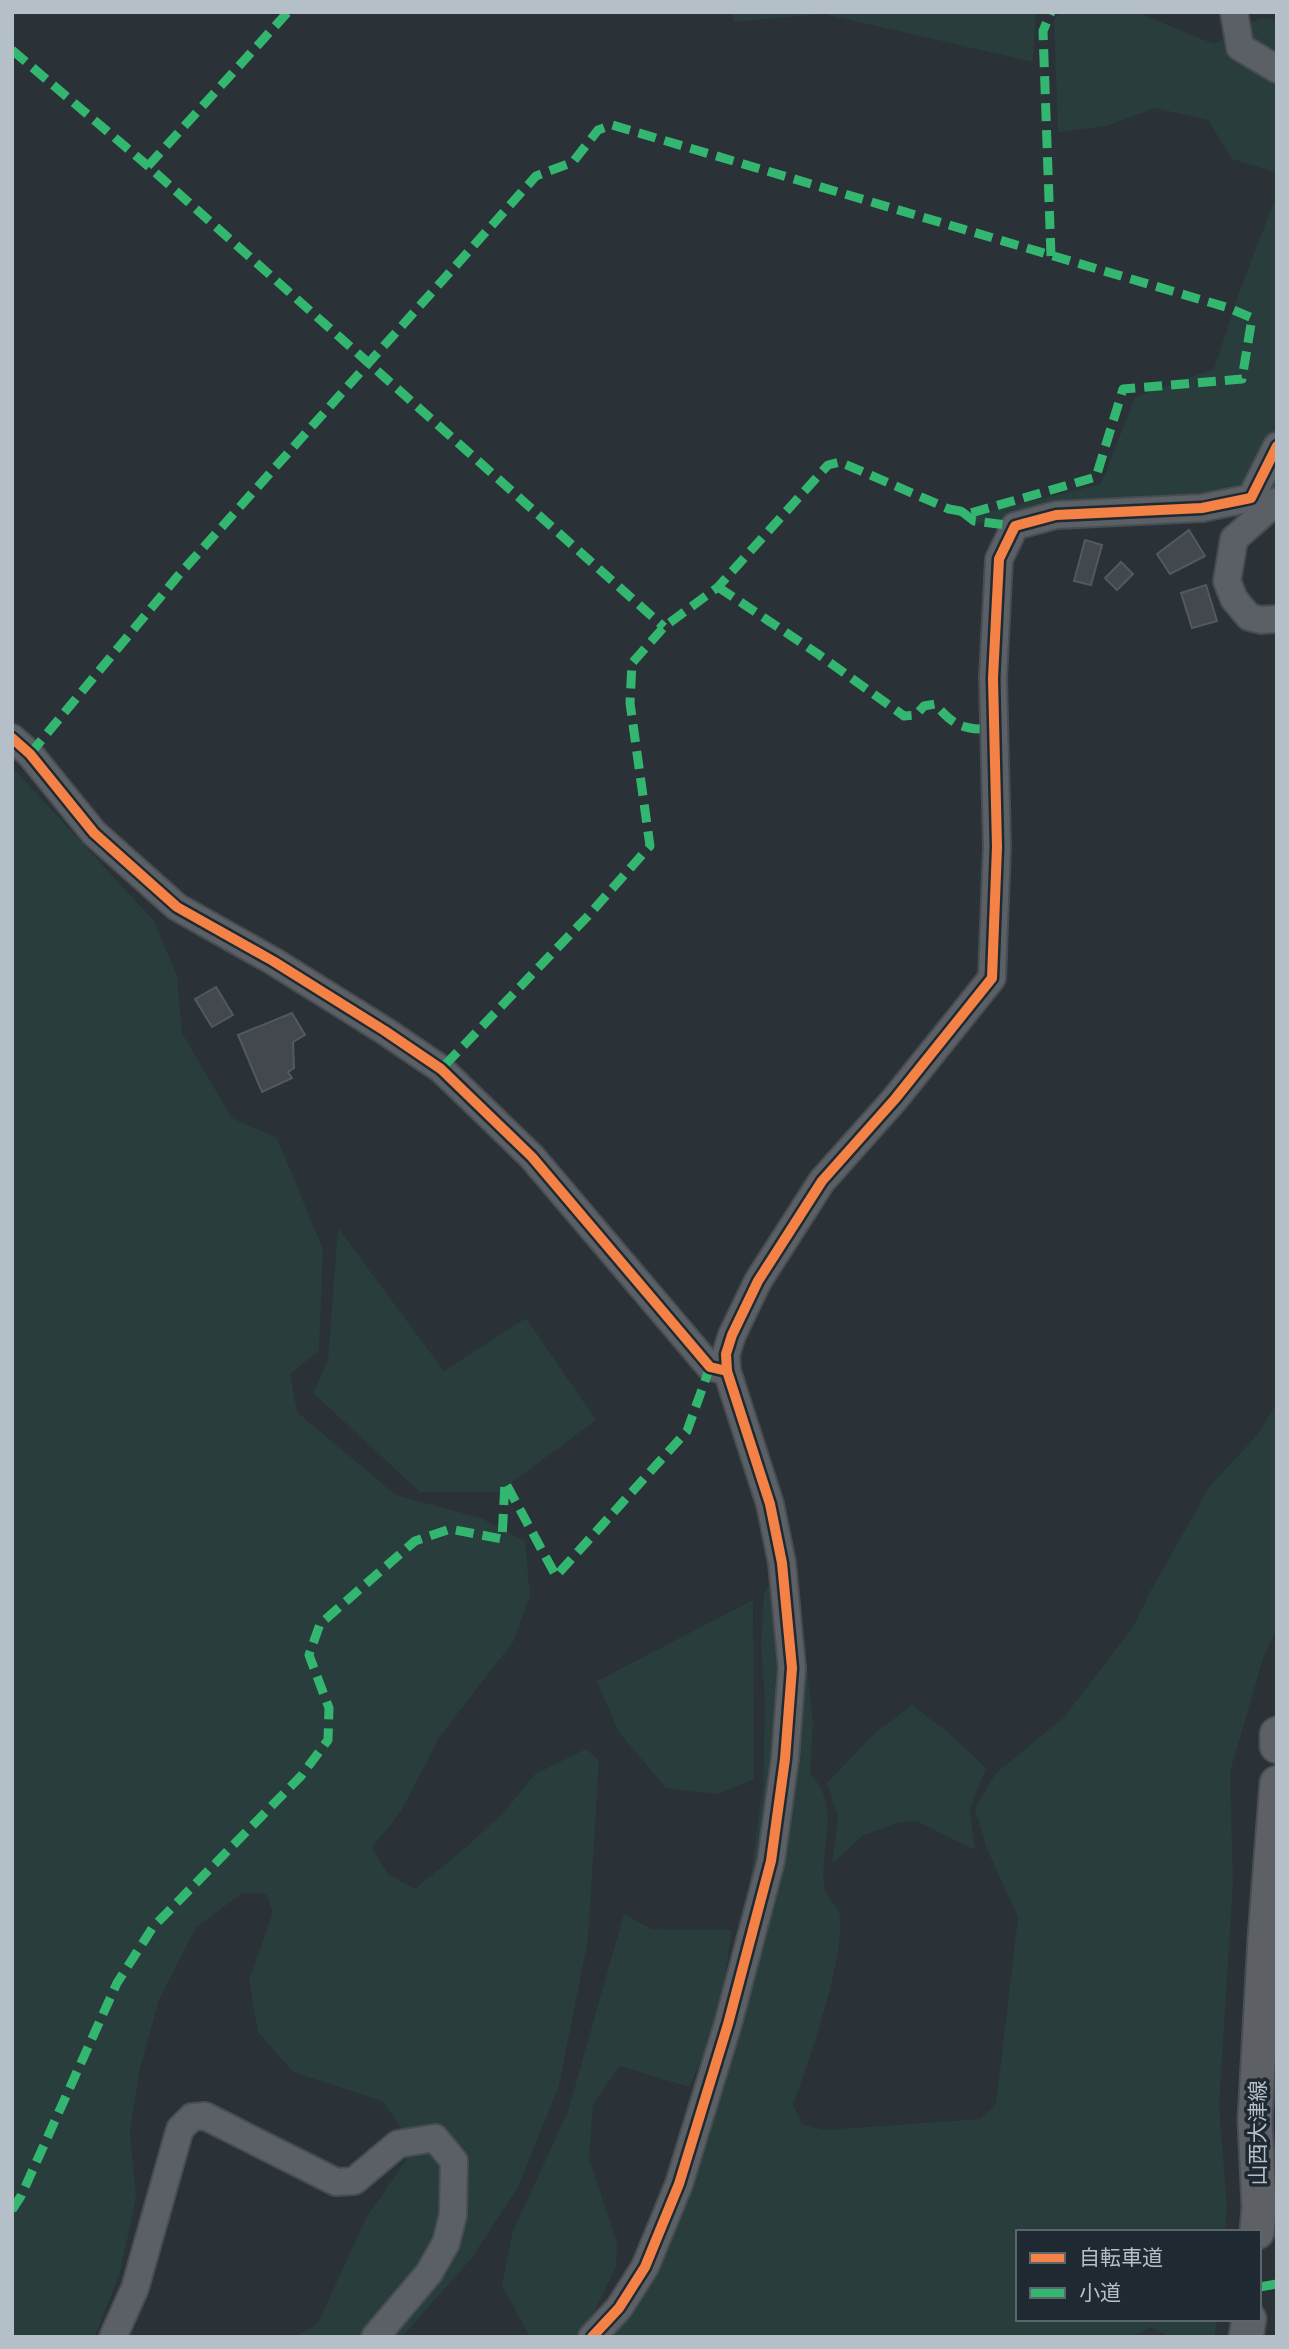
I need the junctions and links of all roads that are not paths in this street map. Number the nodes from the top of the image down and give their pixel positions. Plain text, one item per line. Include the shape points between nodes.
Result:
1 (1234, 12) edge
2 (1277, 69) edge
3 (1277, 446) edge
4 (1277, 502) edge
5 (1277, 619) edge
6 (12, 738) edge
7 (727, 1370) junction
8 (1277, 1734) edge
9 (1277, 1746) edge
10 (1277, 1783) edge
11 (1256, 2230) edge
12 (113, 2337) edge
13 (375, 2337) edge
14 (592, 2337) edge

1 - 2 street via 1240,47
3 - 7 street via 1251,498 1202,508 1056,515 1015,526 999,559 998,572 992,978 822,1181 758,1281 732,1335
4 - 5 street via 1234,539 1227,581 1249,617
6 - 7 street via 94,833 177,907 272,961 441,1069 532,1157 710,1367
7 - 14 street via 769,1504 782,1563 792,1668 771,1861 729,2024 679,2184 645,2267 620,2308
8 - 9 main road
10 - 11 main road, 山西大津線 via 1255,2120
12 - 13 street via 135,2288 180,2129 192,2117 205,2116 337,2182 354,2181 398,2144 435,2138 454,2161 453,2215 446,2243 429,2273

